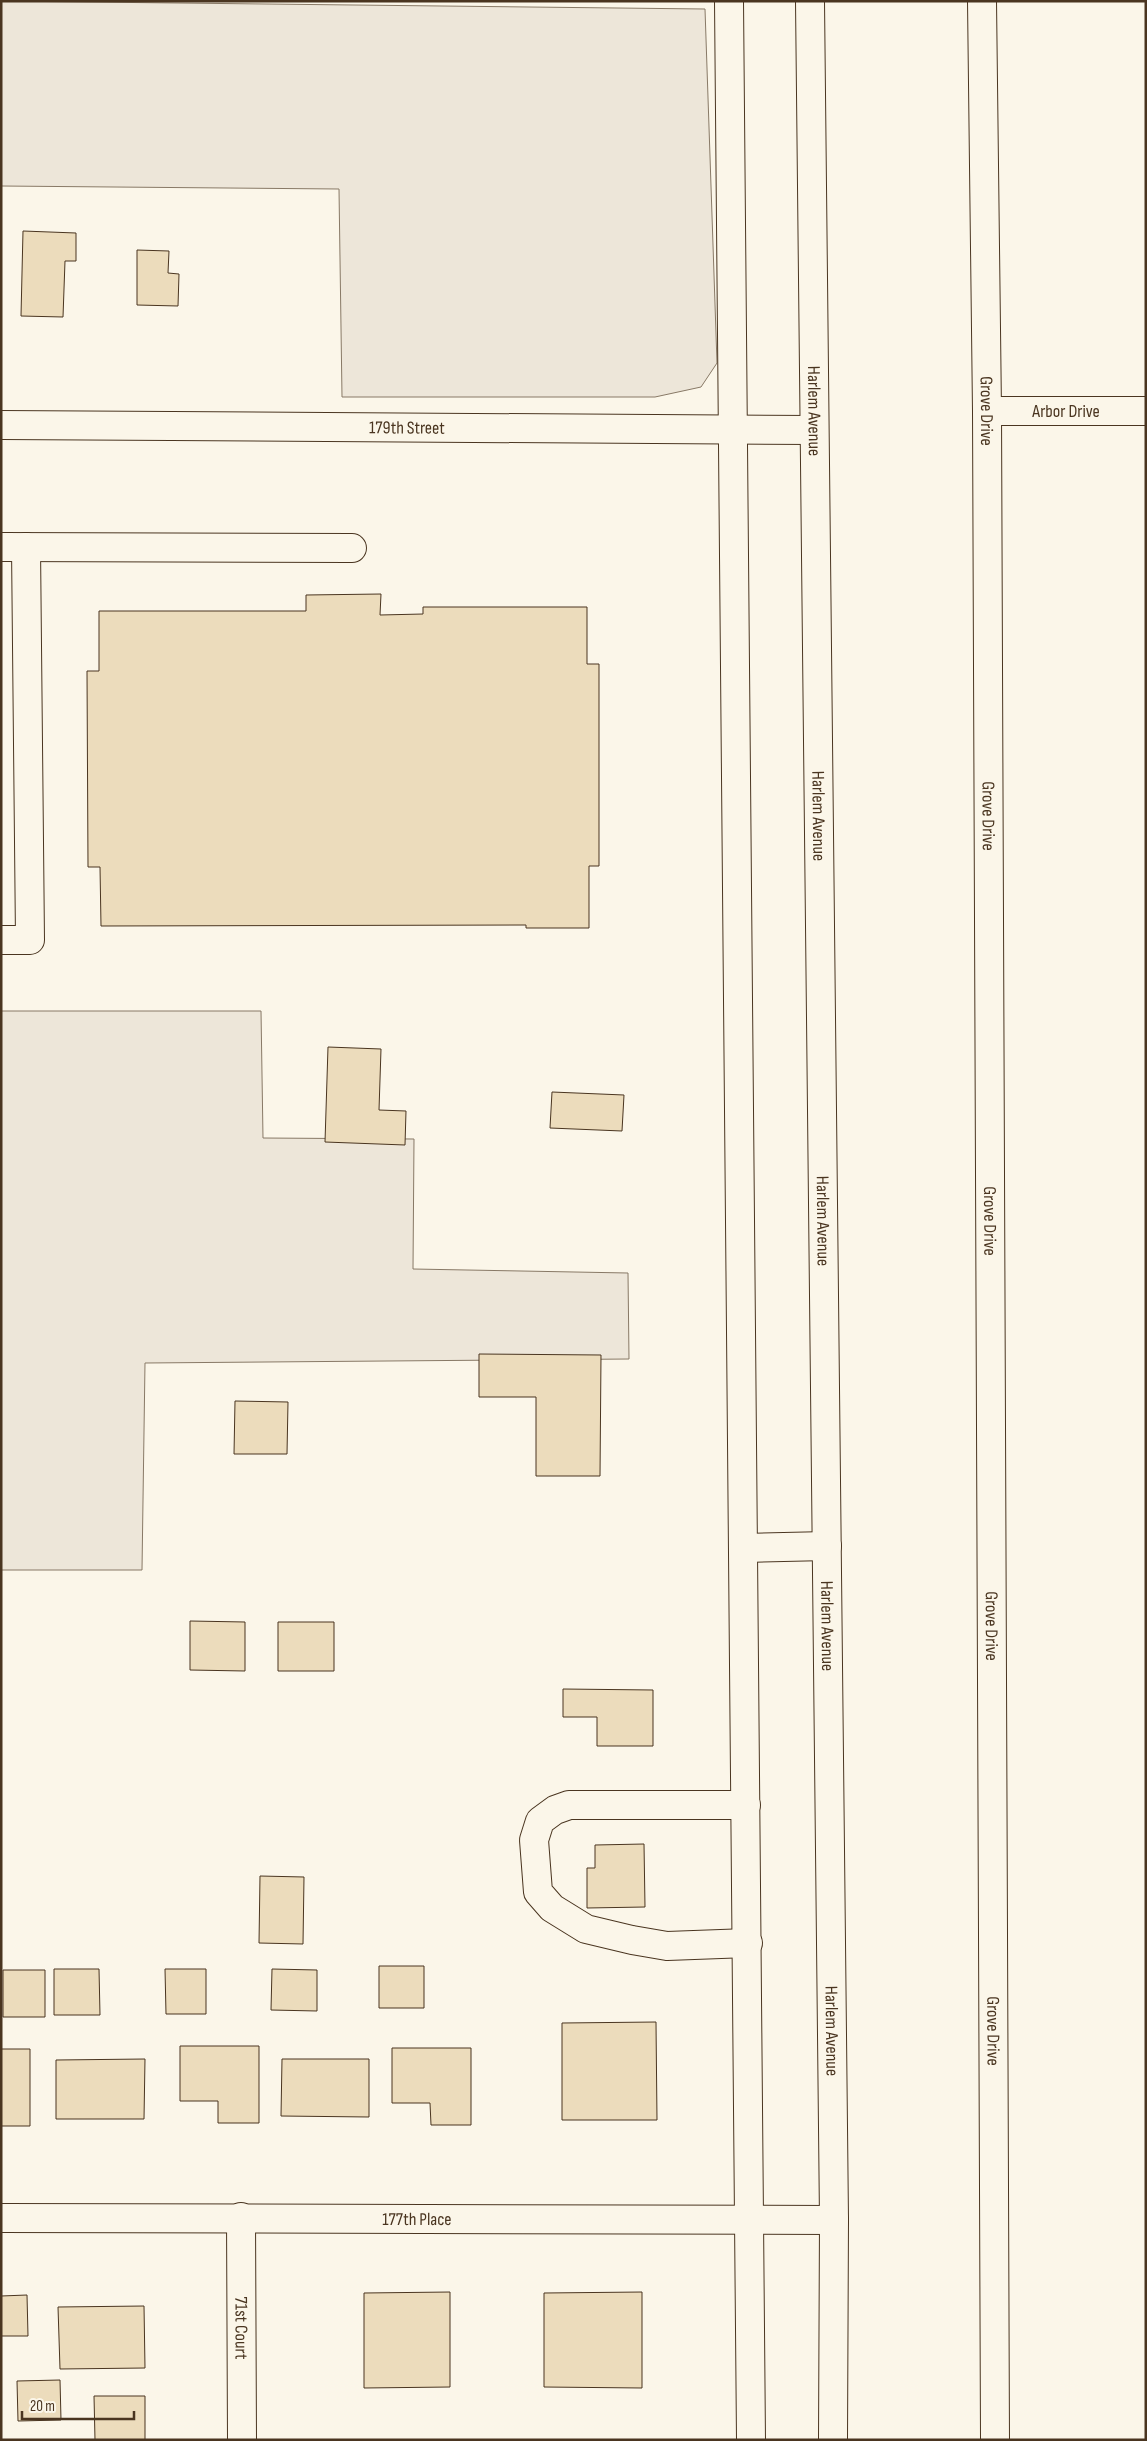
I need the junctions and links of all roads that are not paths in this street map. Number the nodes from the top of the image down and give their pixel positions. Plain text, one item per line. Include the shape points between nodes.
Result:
1 (729, 1) edge
2 (810, 1) edge
3 (982, 1) edge
4 (987, 411) junction
5 (1146, 411) edge
6 (1, 426) edge
7 (733, 429) junction
8 (814, 430) junction
9 (14, 547) edge
10 (352, 548) dead end
11 (1, 940) edge
12 (827, 1546) junction
13 (744, 1548) junction
14 (746, 1805) junction
15 (748, 1943) junction
16 (241, 2217) junction
17 (1, 2218) edge
18 (750, 2219) junction
19 (834, 2220) junction
20 (242, 2440) edge
21 (751, 2440) edge
22 (833, 2440) edge
23 (995, 2440) edge

1 - 7 main road
2 - 8 main road, Harlem Avenue
3 - 4 main road, Grove Drive
4 - 5 main road, Arbor Drive
4 - 23 main road, Grove Drive
6 - 7 main road, 179th Street
7 - 8 main road, 179th Street
7 - 13 main road
8 - 12 main road, Harlem Avenue
9 - 10 main road
9 - 11 main road via 30,940
12 - 13 main road
12 - 19 main road, Harlem Avenue
13 - 14 main road
14 - 15 main road
14 - 15 main road via 569,1805 540,1821 534,1840 538,1892 552,1908 586,1929 667,1946
15 - 18 main road
16 - 17 main road, 177th Place
16 - 18 main road, 177th Place
16 - 20 main road, 71st Court
18 - 19 main road, 177th Place
18 - 21 main road
19 - 22 main road, Harlem Avenue

